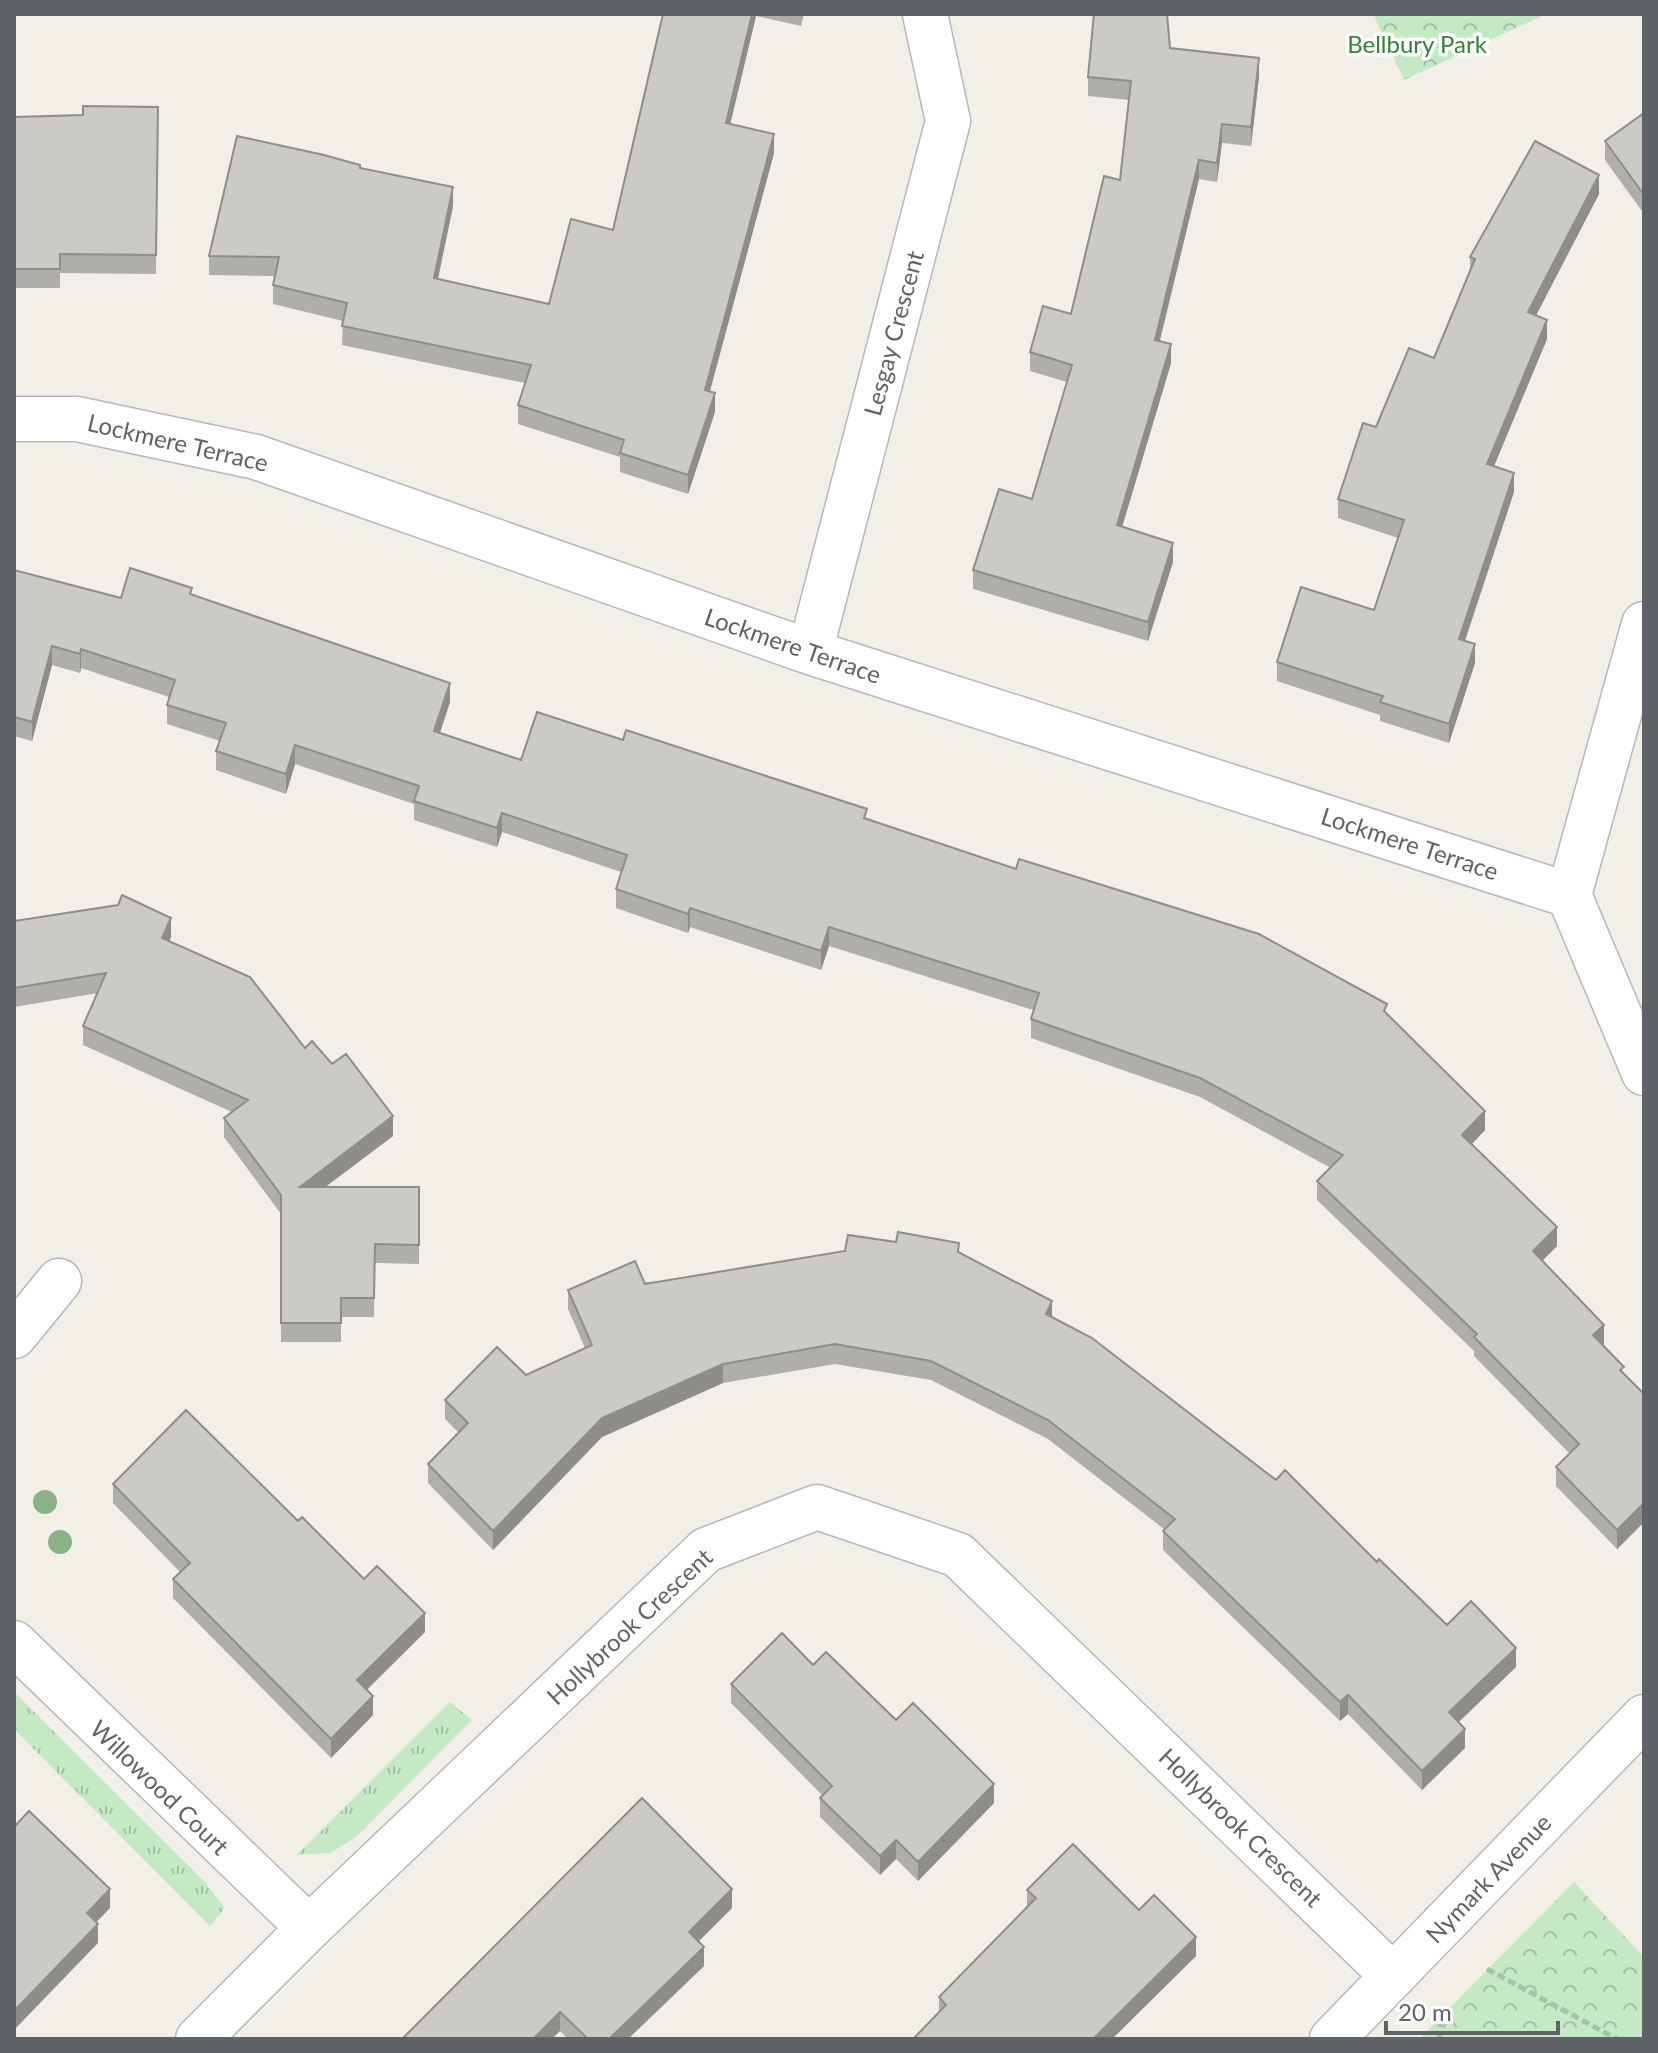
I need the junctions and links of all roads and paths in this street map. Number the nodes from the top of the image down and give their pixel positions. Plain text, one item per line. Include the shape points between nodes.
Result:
1 (925, 14) edge
2 (14, 419) edge
3 (1644, 624) edge
4 (810, 652) junction
5 (1569, 895) junction
6 (1644, 1073) edge
7 (59, 1281) dead end
8 (14, 1336) edge
9 (14, 1643) edge
10 (1644, 1717) edge
11 (309, 1928) junction
12 (1487, 1969) dead end
13 (1393, 1976) junction
14 (1441, 2016) dead end
15 (198, 2039) edge
16 (1332, 2039) edge
17 (1439, 2039) edge
18 (1617, 2039) edge

1 - 4 street, Lesgay Crescent via 948,121
2 - 4 street, Lockmere Terrace via 77,419 256,457
3 - 5 street
4 - 5 street, Lockmere Terrace
5 - 6 street
7 - 8 street
9 - 11 street, Willowood Court
10 - 13 street, Nymark Avenue
11 - 13 street, Hollybrook Crescent via 706,1550 817,1507 958,1555
11 - 15 street, Hollybrook Crescent
12 - 18 path
13 - 16 street, Nymark Avenue
14 - 17 path

